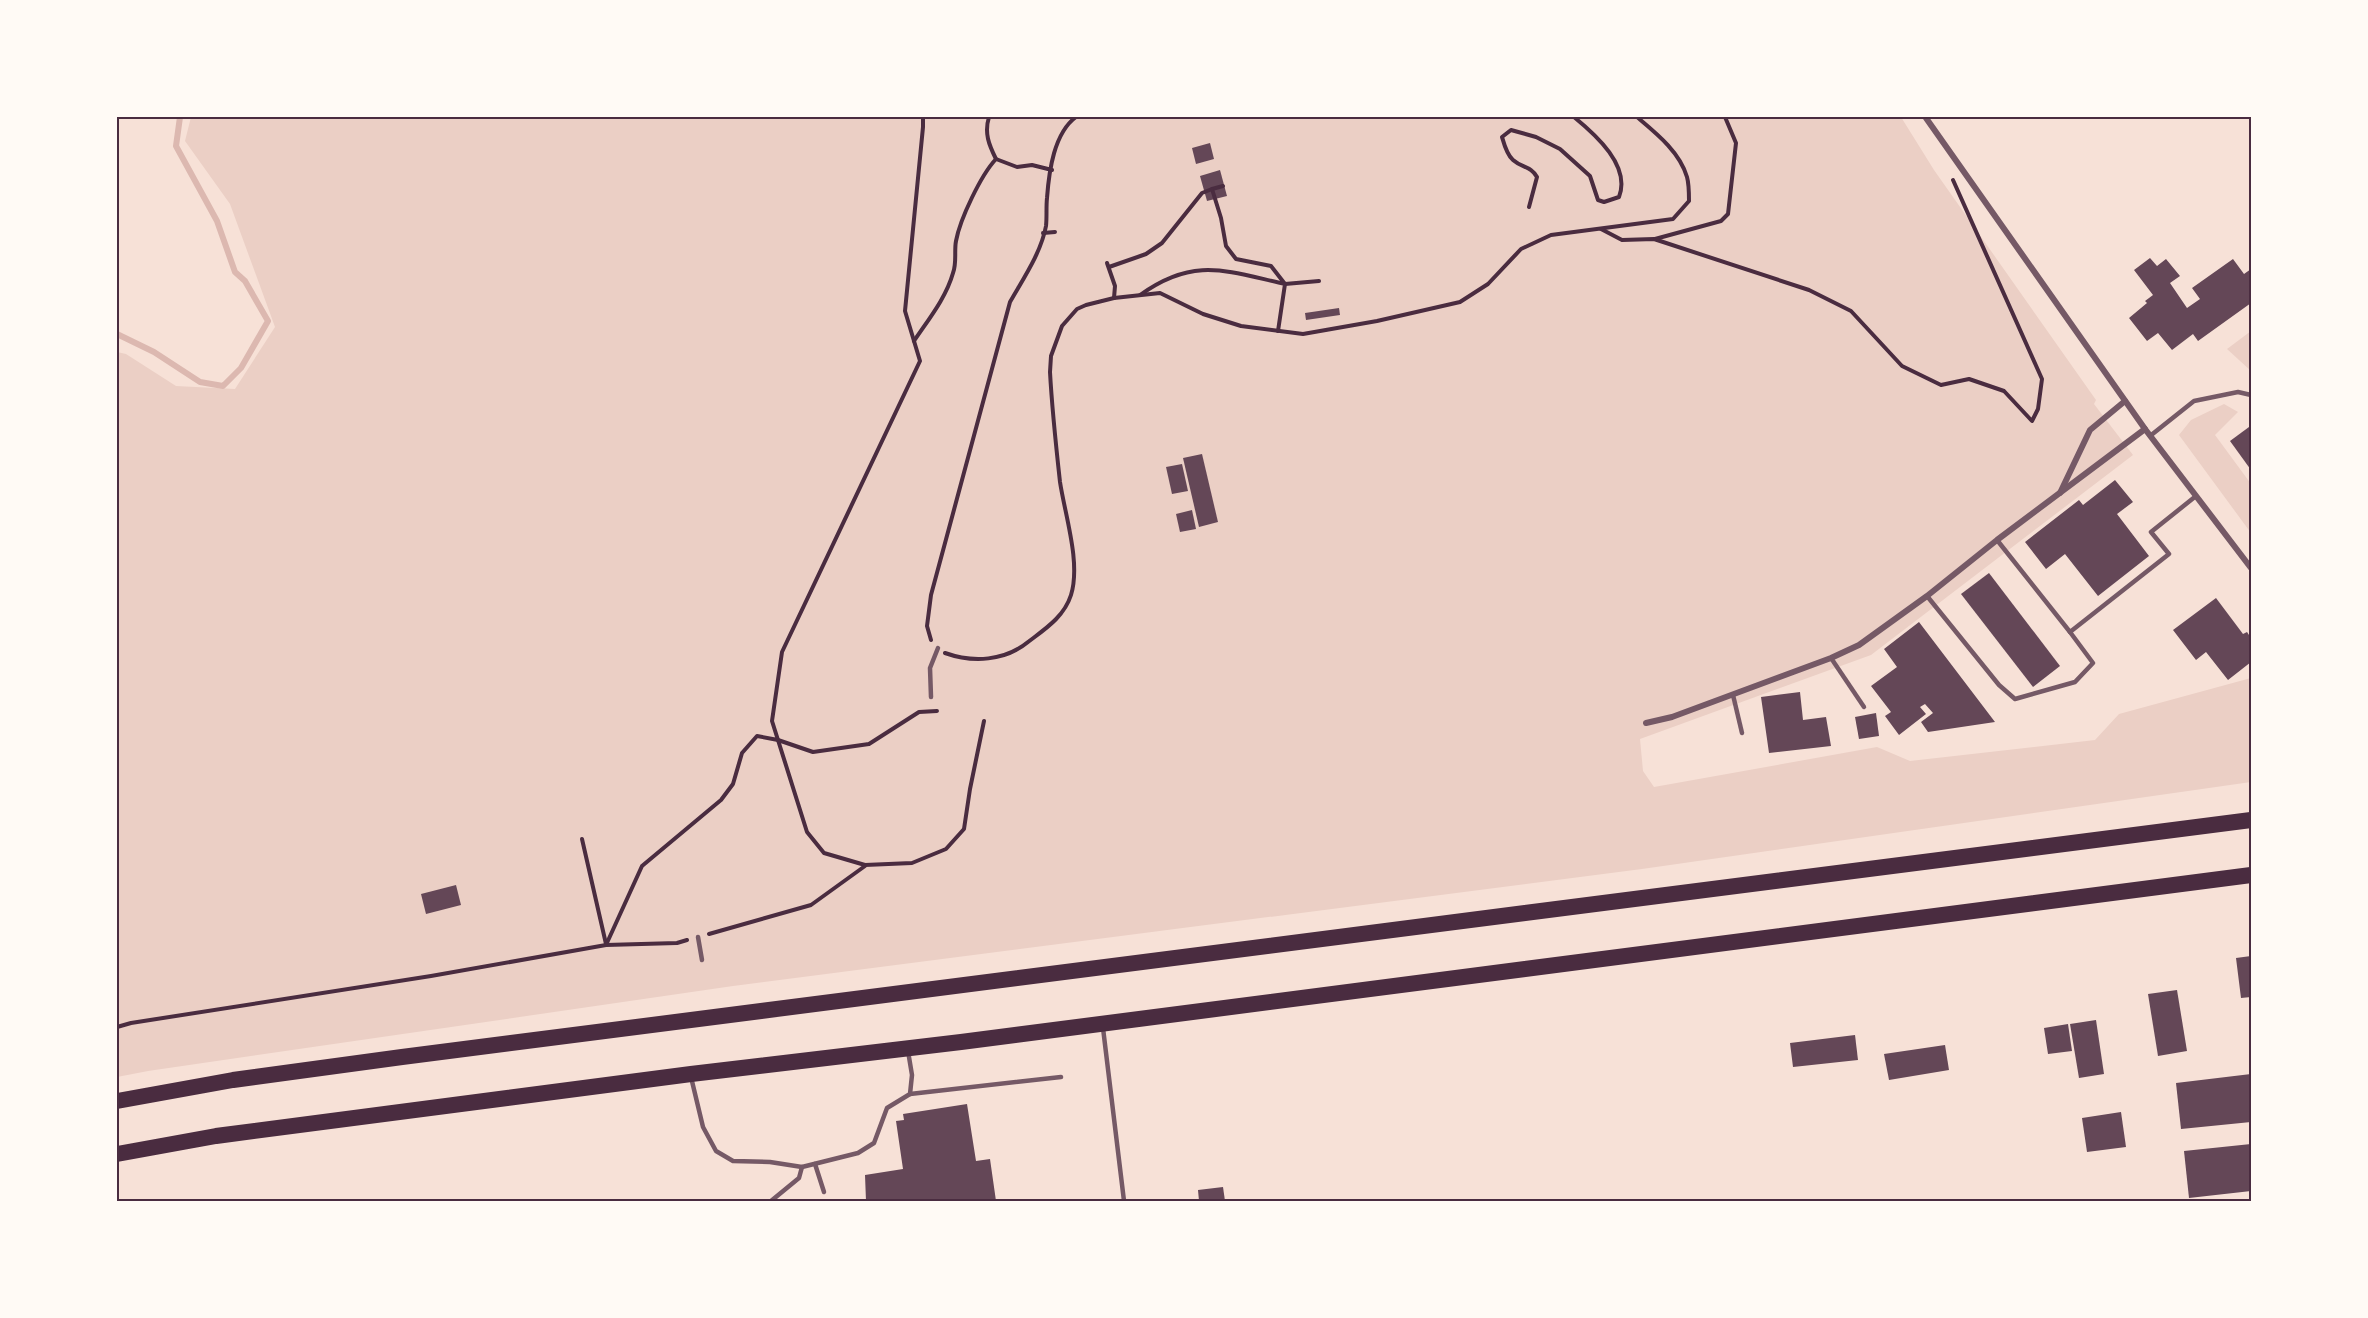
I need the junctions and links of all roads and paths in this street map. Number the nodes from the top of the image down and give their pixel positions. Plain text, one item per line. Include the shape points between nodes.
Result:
1 (923, 117) edge
2 (989, 117) edge
3 (1076, 117) edge
4 (1574, 117) edge
5 (1637, 117) edge
6 (1725, 117) edge
7 (1926, 118) edge
8 (1952, 156) junction
9 (996, 159) junction
10 (1052, 170) junction
11 (1223, 186) dead end
12 (1212, 189) junction
13 (1529, 207) dead end
14 (1600, 228) junction
15 (1055, 232) dead end
16 (1043, 234) junction
17 (1654, 239) junction
18 (1319, 281) dead end
19 (1285, 284) junction
20 (1140, 296) junction
21 (1114, 298) junction
22 (1278, 331) junction
23 (914, 341) junction
24 (2251, 395) edge
25 (2125, 400) junction
26 (2145, 429) junction
27 (2150, 436) junction
28 (2060, 493) junction
29 (2196, 496) junction
30 (1997, 540) junction
31 (2251, 568) edge
32 (1927, 596) junction
33 (2070, 632) junction
34 (938, 648) junction
35 (1832, 658) junction
36 (1733, 694) junction
37 (931, 697) dead end
38 (1864, 707) dead end
39 (937, 711) dead end
40 (984, 721) dead end
41 (1646, 723) dead end
42 (1742, 733) dead end
43 (778, 740) junction
44 (2251, 820) edge
45 (582, 839) dead end
46 (865, 865) junction
47 (2251, 875) edge
48 (698, 938) junction
49 (606, 945) junction
50 (702, 960) dead end
51 (1103, 1024) junction
52 (117, 1027) edge
53 (907, 1049) junction
54 (691, 1074) junction
55 (1061, 1077) dead end
56 (910, 1094) junction
57 (117, 1101) edge
58 (117, 1154) edge
59 (815, 1164) junction
60 (802, 1167) junction
61 (824, 1192) dead end
62 (771, 1201) edge
63 (1124, 1201) edge

1 - 23 path via 905,311
2 - 9 path via 988,143
3 - 10 path via 1059,137
4 - 13 path via 1602,142 1620,172 1623,188 1619,197 1598,200 1590,176 1560,149 1536,136 1511,130 1502,137 1506,149 1513,160 1533,170 1537,177
5 - 14 path via 1678,158 1687,177 1689,201 1673,219
6 - 17 path via 1736,143 1728,214 1721,221
7 - 8 street
8 - 17 path via 1951,175 2042,379 2038,409 2032,421 2004,391 1969,379 1941,385 1902,366 1851,311 1809,290
8 - 25 street
9 - 10 path
9 - 23 path via 976,190 956,241 954,272
10 - 16 path
11 - 12 path
12 - 19 path via 1226,246 1236,259 1271,266
12 - 21 path via 1202,193 1162,243 1146,254 1108,265 1115,286
14 - 17 path via 1622,240
14 - 22 path via 1551,235 1521,249 1488,284 1460,302 1303,334
15 - 16 path
16 - 34 path via 1010,302 931,595 927,626 931,642
18 - 19 path
19 - 20 path via 1216,270 1184,271 1161,280
19 - 22 path
20 - 21 path
20 - 22 path via 1160,294 1241,326
21 - 34 path via 1077,309 1062,326 1051,356 1060,481 1074,571 1066,606 1039,634 1004,655 977,659
23 - 43 path via 920,361 782,652 772,721
24 - 27 lane via 2238,392 2194,401
25 - 26 street
25 - 28 street via 2090,430
26 - 27 street
26 - 28 street
27 - 29 street
28 - 30 street
29 - 31 street
29 - 33 lane via 2151,532 2169,554
30 - 32 street
30 - 33 lane
32 - 33 lane via 1999,686 2015,699 2075,682 2093,663
32 - 35 street via 1859,645
34 - 37 lane via 930,668
35 - 36 street
35 - 38 lane
36 - 41 street
36 - 42 lane
39 - 43 path via 919,712 869,744 813,752
40 - 46 path via 964,829 946,849 912,863
43 - 46 path via 807,832 824,853
43 - 49 path via 757,736 742,753 733,784 721,800 642,866
44 - 57 highway via 425,1054 233,1080
45 - 49 path
46 - 48 path via 811,905
47 - 51 highway
48 - 49 path via 677,943
48 - 50 lane
49 - 52 path
51 - 53 highway
51 - 63 lane
53 - 54 highway
53 - 56 lane via 912,1075
54 - 58 highway via 216,1136
54 - 60 lane via 703,1126 716,1151 733,1161
55 - 56 lane
56 - 59 lane via 886,1108 874,1143 858,1153
59 - 60 lane
59 - 61 lane
60 - 62 lane via 799,1178

